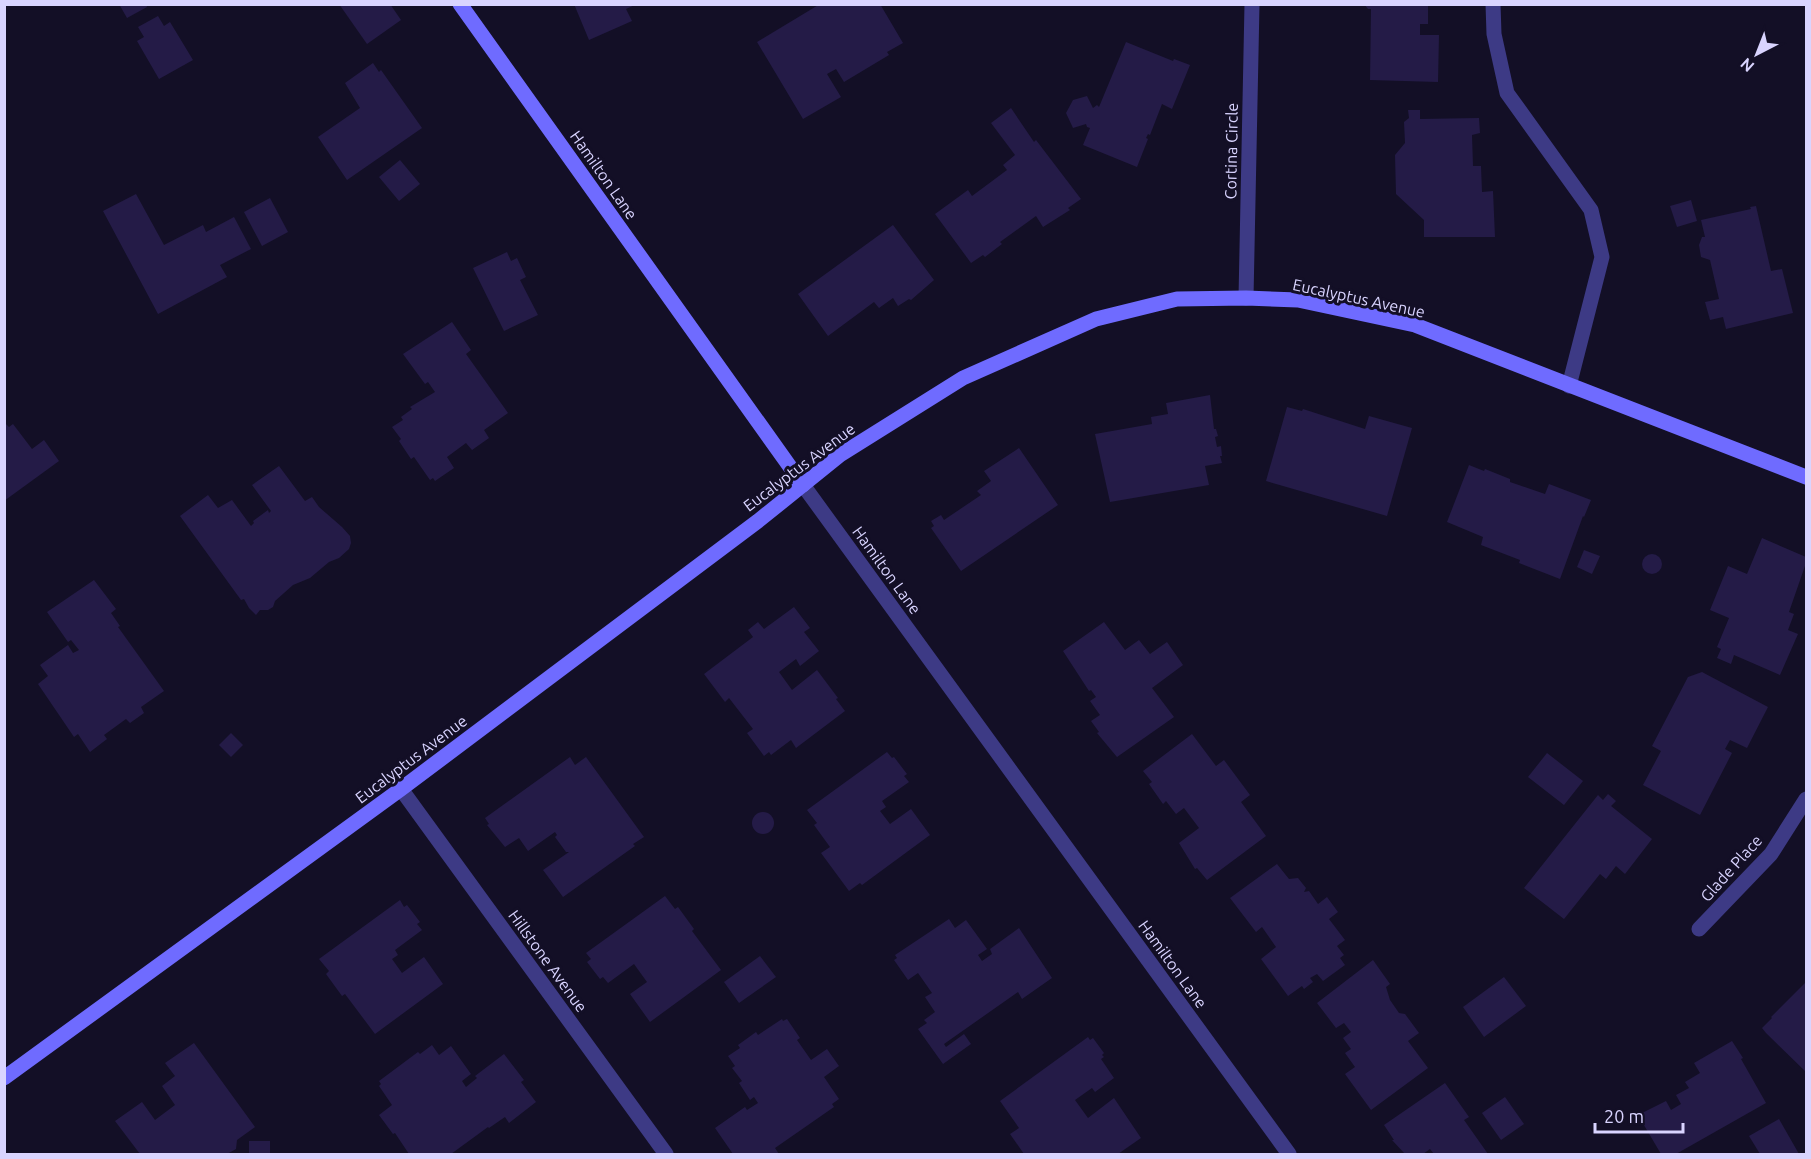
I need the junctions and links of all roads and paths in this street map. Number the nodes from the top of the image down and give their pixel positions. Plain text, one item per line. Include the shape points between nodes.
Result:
1 (460, 4) edge
2 (1252, 4) edge
3 (1493, 4) edge
4 (1245, 298) junction
5 (1569, 386) junction
6 (1806, 477) edge
7 (803, 485) junction
8 (401, 789) junction
9 (1806, 799) edge
10 (1699, 929) dead end
11 (4, 1078) edge
12 (666, 1155) edge
13 (1289, 1155) edge

1 - 7 street, Hamilton Lane
2 - 4 street, Cortina Circle
3 - 5 street via 1494,34 1507,93 1591,210 1602,257
4 - 5 street, Eucalyptus Avenue via 1298,300 1414,326
4 - 7 street, Eucalyptus Avenue via 1178,299 1096,319 963,378 840,455
5 - 6 street, Eucalyptus Avenue
7 - 8 street, Eucalyptus Avenue
7 - 13 street, Hamilton Lane
8 - 11 street, Eucalyptus Avenue
8 - 12 street, Hillstone Avenue
9 - 10 street, Glade Place via 1771,854

